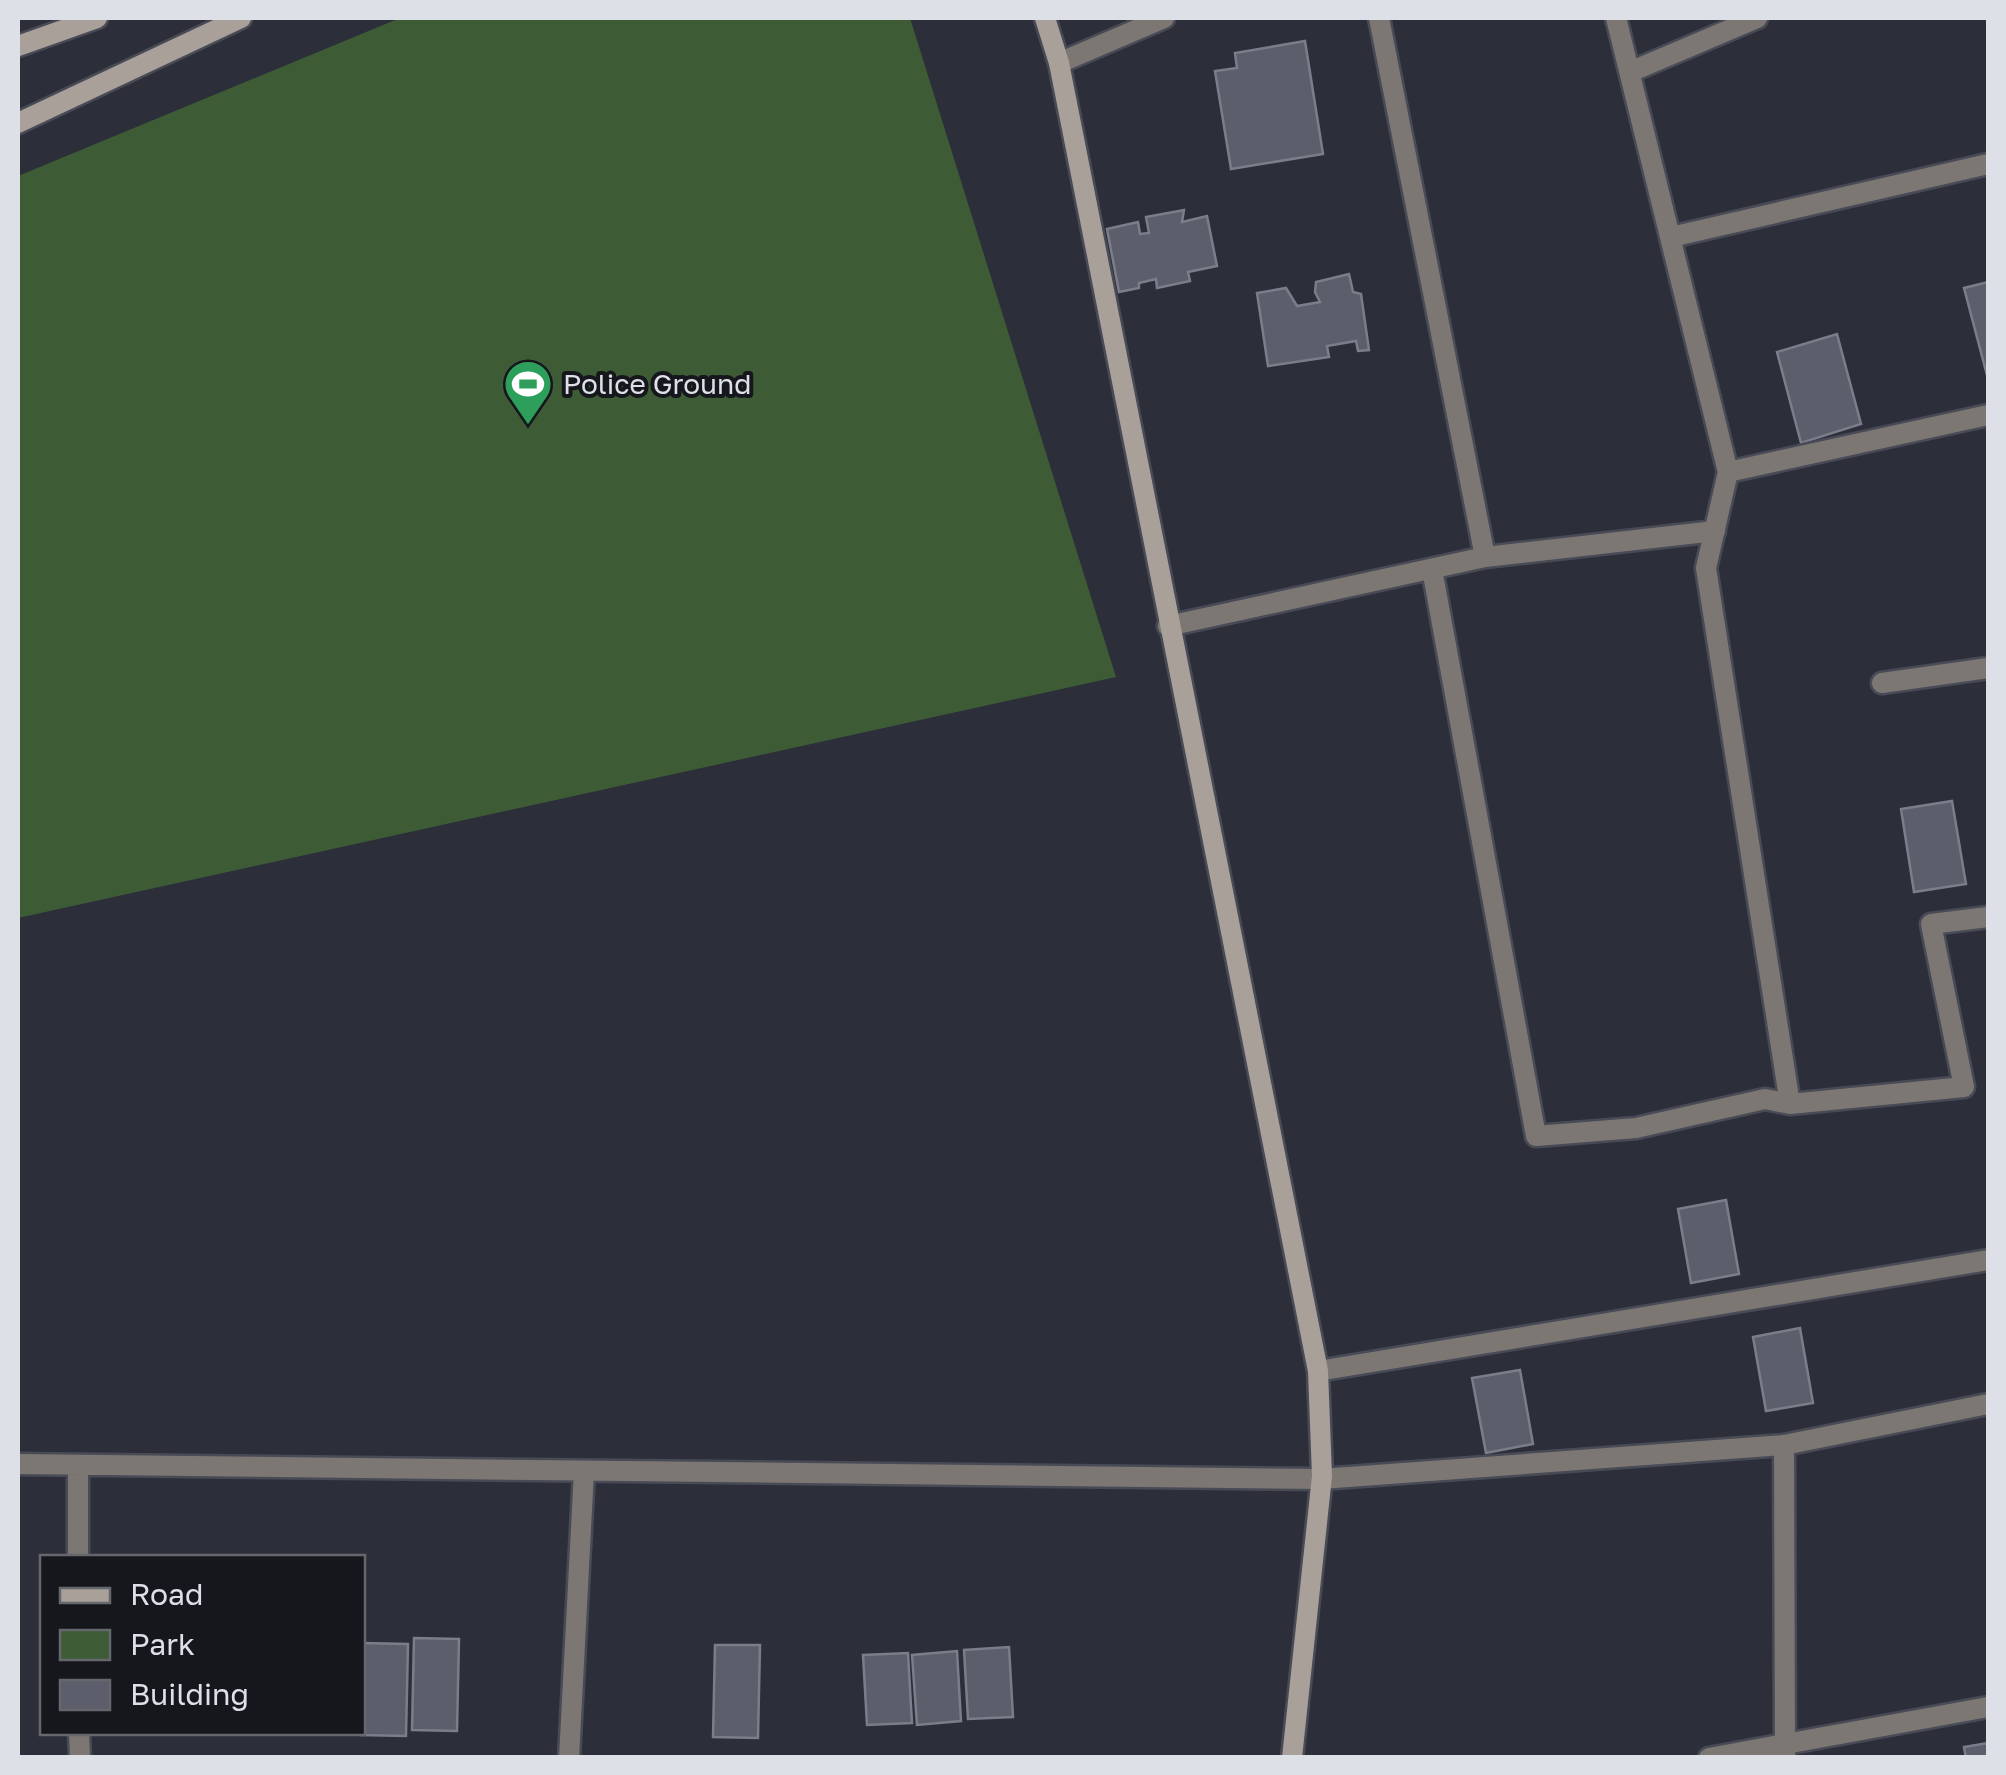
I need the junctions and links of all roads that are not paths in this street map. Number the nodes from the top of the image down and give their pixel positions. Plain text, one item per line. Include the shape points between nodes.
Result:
1 (96, 18) edge
2 (241, 18) edge
3 (1045, 18) edge
4 (1164, 18) edge
5 (1379, 18) edge
6 (1616, 18) edge
7 (1757, 18) edge
8 (18, 46) edge
9 (1059, 63) junction
10 (1630, 72) junction
11 (18, 122) edge
12 (1988, 164) edge
13 (1670, 237) junction
14 (1988, 415) edge
15 (1728, 472) junction
16 (1715, 530) junction
17 (1485, 557) junction
18 (1432, 569) junction
19 (1168, 626) junction
20 (1988, 668) edge
21 (1882, 683) dead end
22 (1988, 916) edge
23 (1790, 1104) junction
24 (1988, 1260) edge
25 (1318, 1371) junction
26 (1988, 1404) edge
27 (1784, 1445) junction
28 (18, 1464) edge
29 (78, 1466) junction
30 (584, 1472) junction
31 (1321, 1479) junction
32 (78, 1555) edge
33 (1988, 1706) edge
34 (1785, 1750) edge
35 (569, 1758) edge
36 (1292, 1758) edge
37 (1709, 1758) edge

1 - 8 street
2 - 11 street
3 - 9 street
4 - 9 street
5 - 17 street
6 - 10 street
7 - 10 street
9 - 19 street
10 - 13 street
12 - 13 street
13 - 15 street
14 - 15 street
15 - 16 street
16 - 17 street
16 - 23 street via 1706,568
17 - 18 street
18 - 19 street
18 - 23 street via 1536,1136 1636,1128 1765,1100
19 - 25 street
20 - 21 street
22 - 23 street via 1931,924 1964,1086
24 - 25 street
25 - 31 street
26 - 27 street
27 - 31 street
27 - 34 street
28 - 29 street
29 - 30 street
29 - 32 street
30 - 31 street
30 - 35 street
31 - 36 street
33 - 34 street
34 - 37 street

